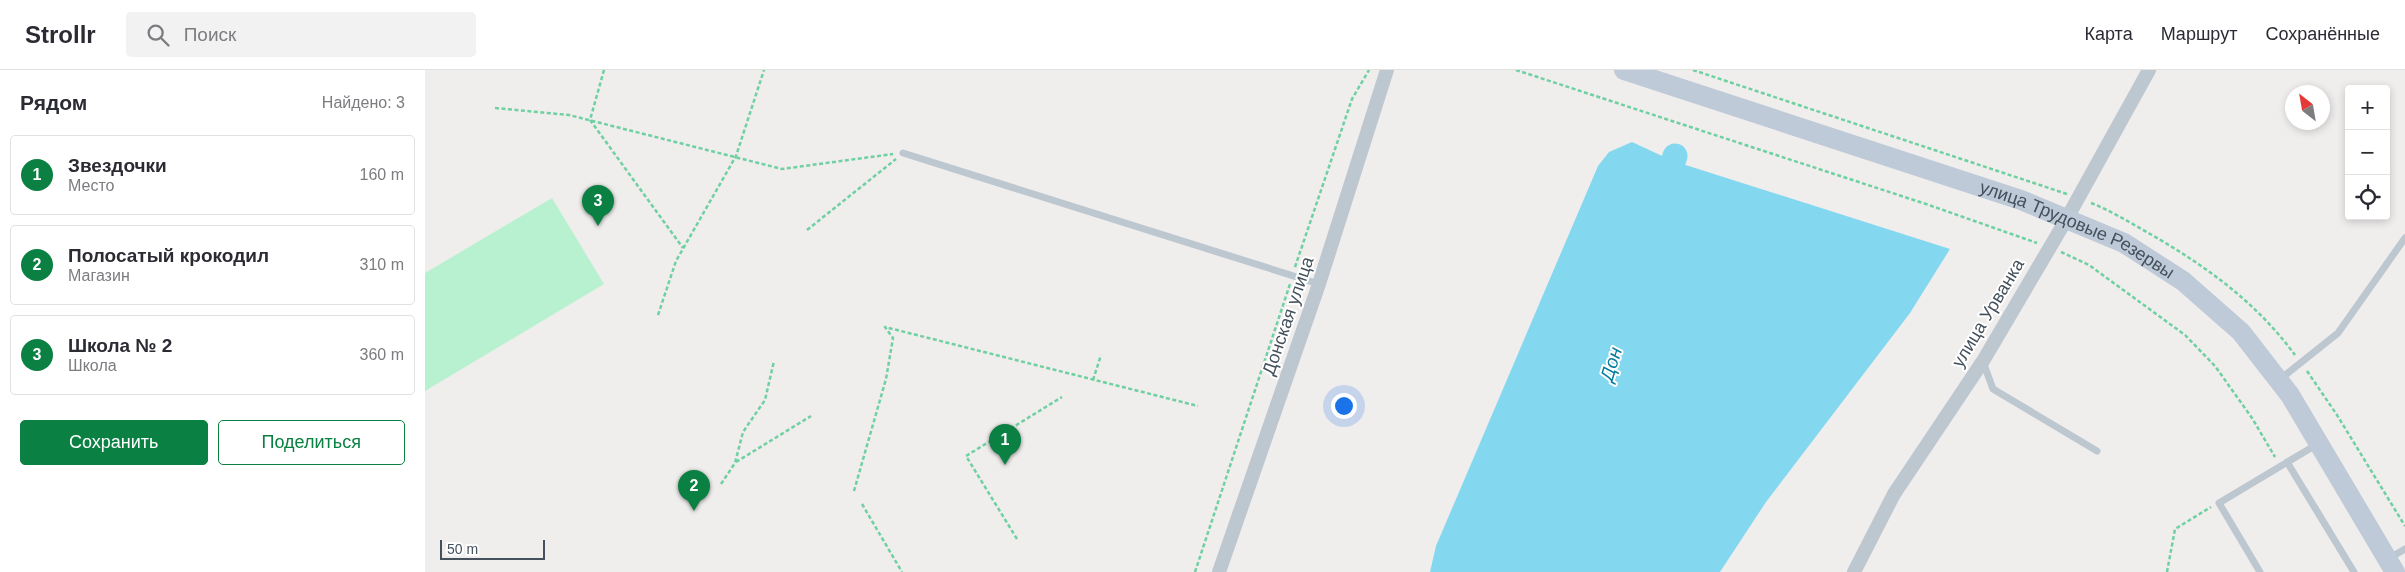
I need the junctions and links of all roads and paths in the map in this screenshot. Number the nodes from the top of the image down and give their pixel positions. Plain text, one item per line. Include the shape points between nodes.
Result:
1 (605, 70) edge
2 (764, 70) edge
3 (1369, 70) edge
4 (1387, 70) edge
5 (1516, 70) edge
6 (1623, 70) edge
7 (2149, 70) edge
8 (495, 108) dead end
9 (589, 120) junction
10 (903, 153) junction
11 (736, 156) junction
12 (2066, 220) junction
13 (807, 230) dead end
14 (2405, 238) edge
15 (2049, 248) junction
16 (683, 249) junction
17 (1292, 277) junction
18 (1319, 284) junction
19 (659, 315) dead end
20 (982, 346) dead end
21 (975, 350) junction
22 (1101, 355) dead end
23 (773, 361) dead end
24 (1983, 361) junction
25 (1093, 380) junction
26 (2278, 380) junction
27 (1062, 397) dead end
28 (1198, 406) dead end
29 (811, 416) dead end
30 (2319, 443) junction
31 (2097, 451) dead end
32 (735, 463) junction
33 (2284, 464) junction
34 (721, 484) dead end
35 (854, 491) dead end
36 (2219, 502) junction
37 (862, 504) dead end
38 (1017, 539) dead end
39 (2396, 560) edge
40 (902, 572) edge
41 (1195, 572) edge
42 (1219, 572) edge
43 (1854, 572) edge
44 (2167, 572) edge
45 (2260, 572) edge
46 (2354, 572) edge

1 - 9 path
2 - 11 path
3 - 17 path via 1352,99
4 - 18 street, Донская улица
5 - 15 path via 1917,201
6 - 12 street, улица Трудовые Резервы via 2021,200
7 - 12 street, улица Урванка
8 - 9 path
9 - 11 path
9 - 16 path
10 - 11 path via 782,170
10 - 13 path
10 - 17 lane
11 - 16 path
12 - 15 street, улица Урванка
12 - 26 street, улица Трудовые Резервы via 2123,243 2183,281 2241,332
14 - 26 lane via 2338,333
15 - 24 street, улица Урванка
15 - 33 path via 2089,265 2185,335 2215,366
16 - 19 path
17 - 18 lane
17 - 41 path
18 - 42 street, Донская улица
20 - 21 path
21 - 25 path
21 - 35 path via 885,327 893,338 886,379
22 - 25 path
23 - 32 path via 765,400 743,432
24 - 31 lane via 1993,389
24 - 43 street, улица Урванка via 1894,494
25 - 28 path
26 - 30 street, улица Трудовые Резервы
27 - 38 path via 966,456
29 - 32 path
30 - 33 lane
30 - 39 street, улица Трудовые Резервы
32 - 34 path
33 - 36 lane
33 - 46 lane
36 - 44 path via 2175,529
36 - 45 lane
37 - 40 path

